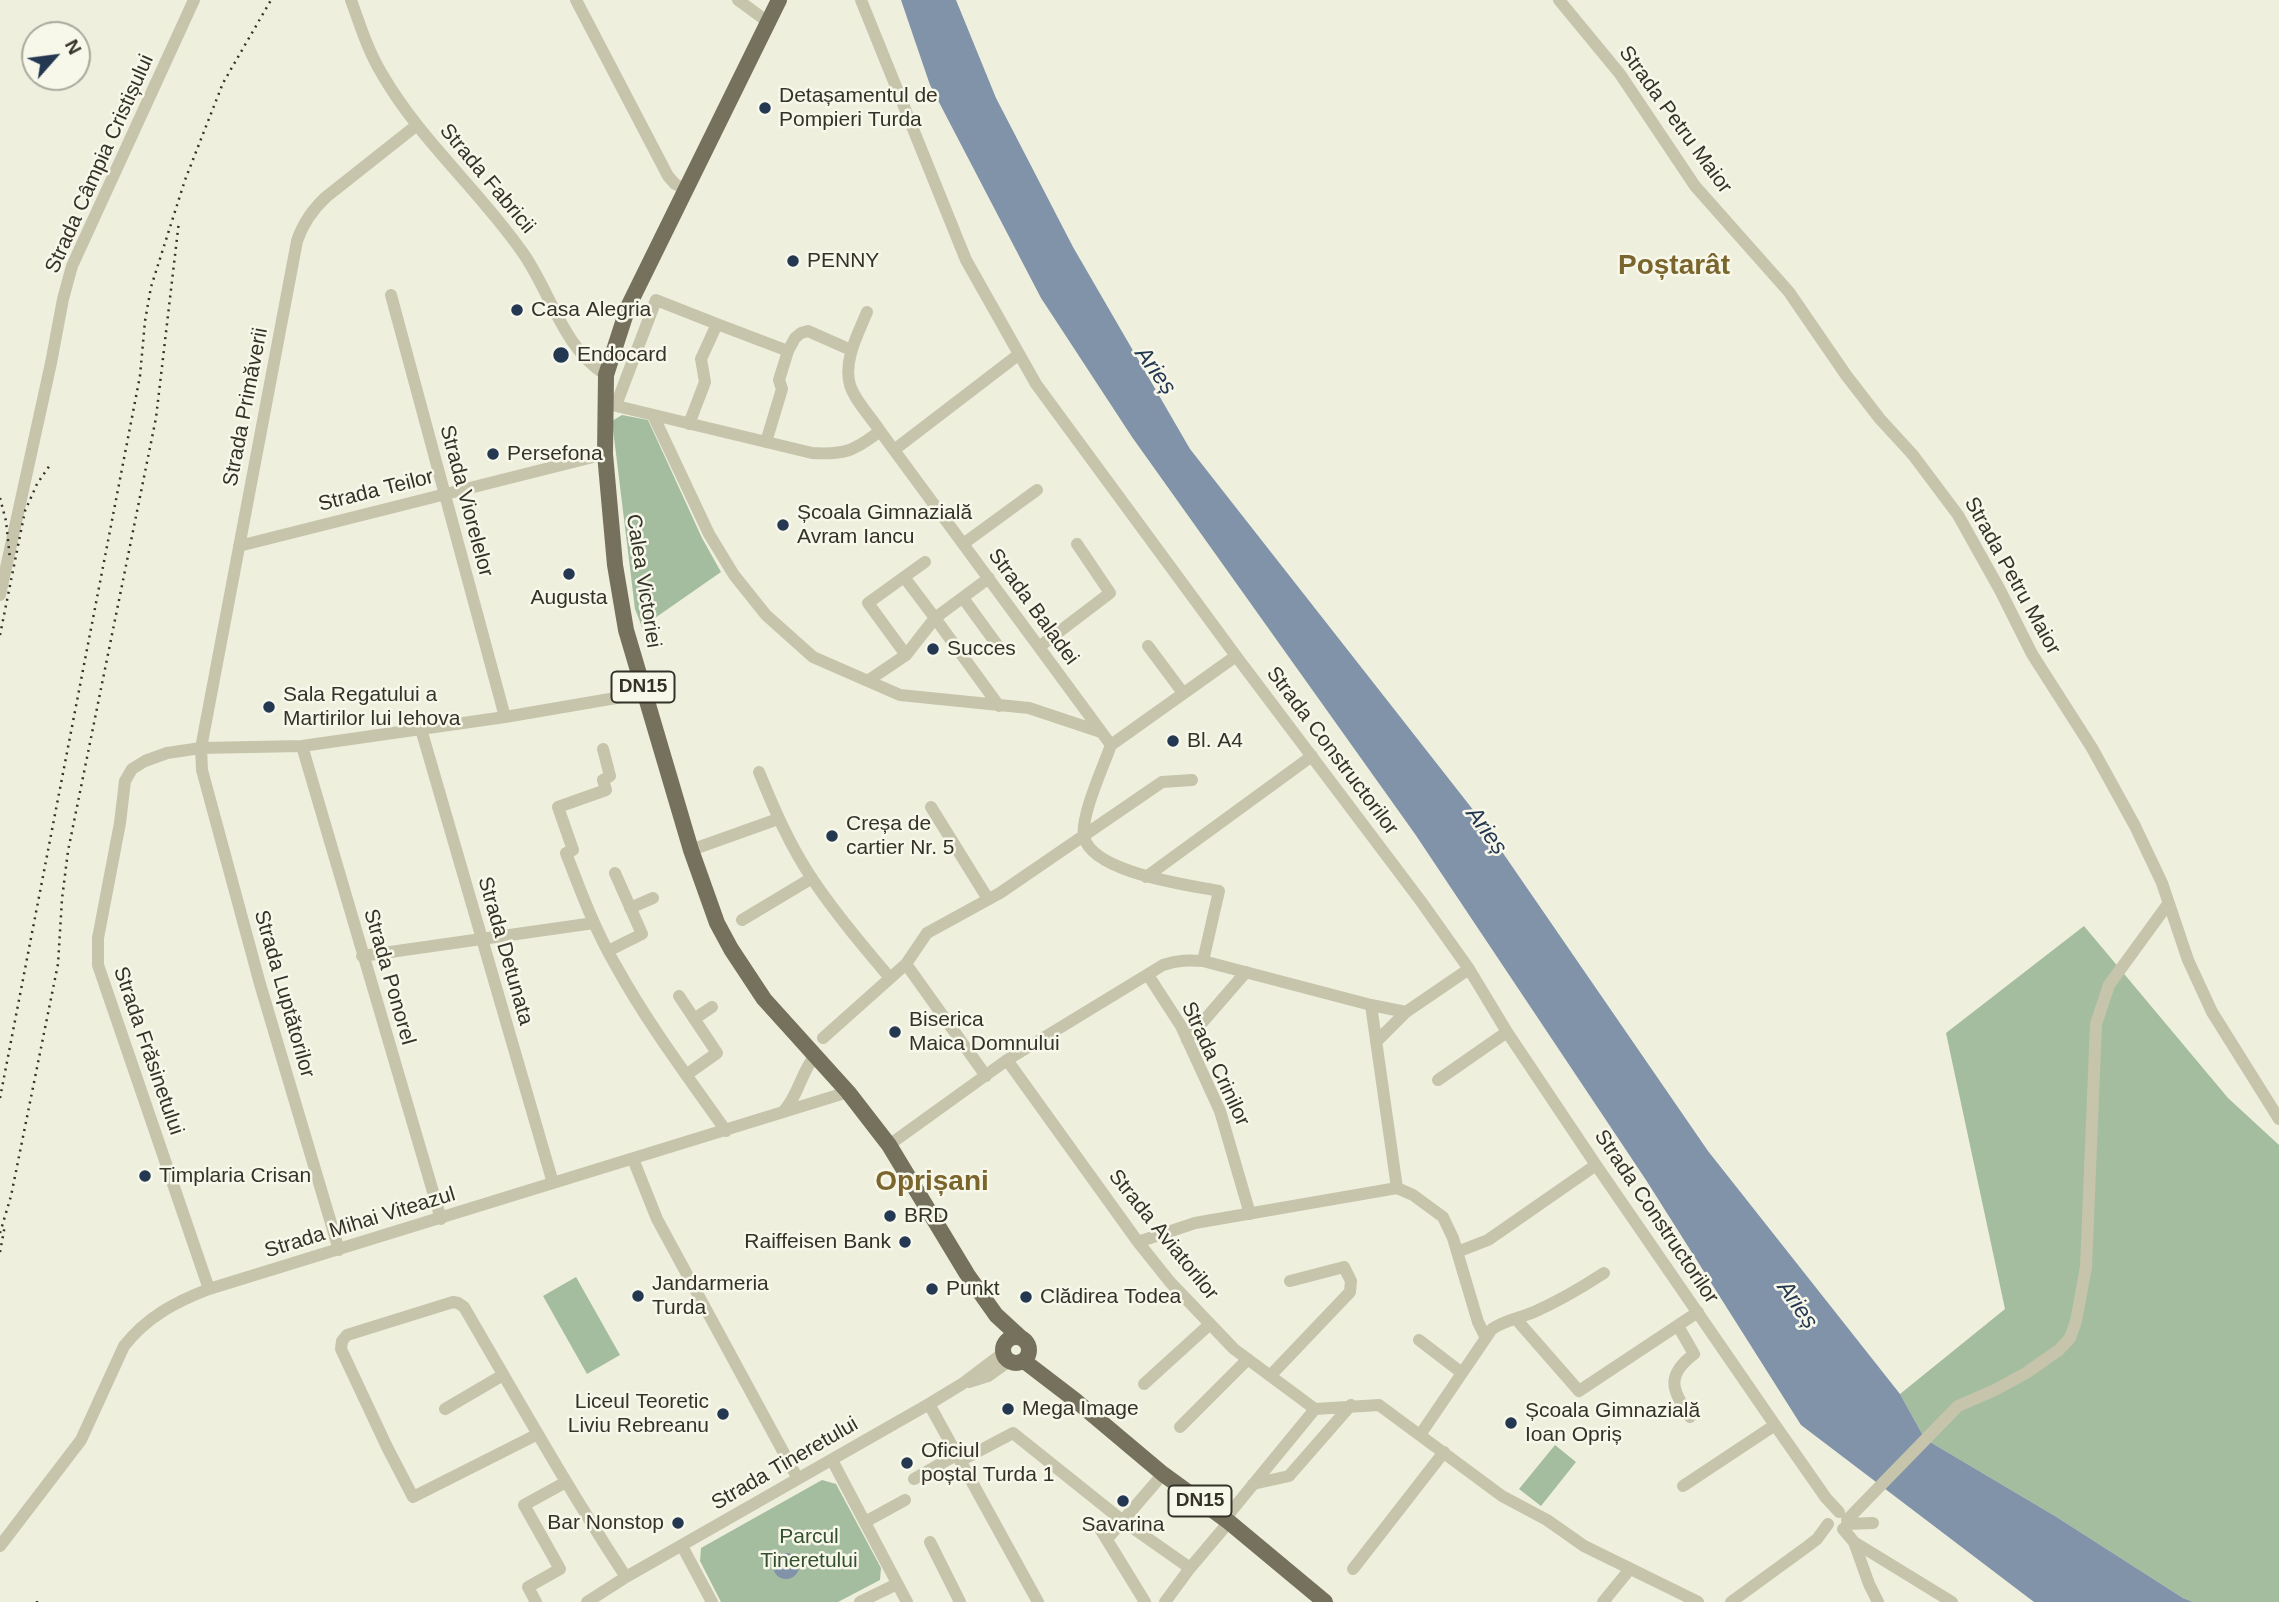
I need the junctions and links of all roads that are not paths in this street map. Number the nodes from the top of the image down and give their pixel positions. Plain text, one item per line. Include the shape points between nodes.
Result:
1 (194, 0) edge
2 (351, 0) edge
3 (738, 0) edge
4 (779, 0) edge
5 (861, 0) edge
6 (1559, 0) edge
7 (578, 2) edge
8 (768, 22) junction
9 (417, 125) junction
10 (685, 189) junction
11 (391, 295) dead end
12 (867, 312) dead end
13 (717, 324) junction
14 (851, 350) junction
15 (788, 351) junction
16 (1018, 355) junction
17 (606, 375) junction
18 (610, 404) junction
19 (653, 415) junction
20 (689, 424) junction
21 (880, 431) junction
22 (766, 442) junction
23 (894, 450) junction
24 (605, 454) junction
25 (1037, 490) dead end
26 (444, 493) junction
27 (963, 544) junction
28 (1077, 544) dead end
29 (239, 546) junction
30 (925, 562) dead end
31 (904, 577) junction
32 (989, 578) junction
33 (0, 595) edge
34 (962, 598) junction
35 (935, 618) junction
36 (998, 646) dead end
37 (1148, 646) dead end
38 (1039, 647) junction
39 (906, 655) junction
40 (1236, 656) junction
41 (869, 680) junction
42 (645, 693) junction
43 (1183, 693) junction
44 (999, 706) junction
45 (505, 717) junction
46 (421, 729) junction
47 (1101, 732) junction
48 (1111, 745) junction
49 (302, 746) junction
50 (201, 748) junction
51 (603, 749) dead end
52 (1312, 756) junction
53 (759, 772) dead end
54 (1192, 780) dead end
55 (931, 807) dead end
56 (778, 819) junction
57 (1084, 837) junction
58 (691, 850) junction
59 (615, 873) dead end
60 (1146, 877) junction
61 (812, 878) junction
62 (653, 898) dead end
63 (988, 899) junction
64 (2168, 904) junction
65 (631, 908) junction
66 (742, 920) dead end
67 (594, 923) junction
68 (481, 939) junction
69 (608, 951) junction
70 (362, 956) junction
71 (1203, 961) junction
72 (906, 964) junction
73 (1469, 969) junction
74 (1246, 972) junction
75 (1148, 975) junction
76 (890, 978) junction
77 (679, 996) dead end
78 (1371, 1005) junction
79 (712, 1007) dead end
80 (1406, 1012) junction
81 (694, 1019) junction
82 (1507, 1032) junction
83 (823, 1038) dead end
84 (1187, 1040) junction
85 (1376, 1042) junction
86 (815, 1056) junction
87 (1007, 1060) junction
88 (686, 1075) junction
89 (986, 1076) junction
90 (1438, 1080) dead end
91 (848, 1092) junction
92 (783, 1113) junction
93 (2279, 1119) edge
94 (726, 1131) junction
95 (889, 1145) junction
96 (633, 1159) junction
97 (1596, 1165) junction
98 (553, 1183) junction
99 (1397, 1188) junction
100 (1250, 1214) junction
101 (440, 1219) junction
102 (1138, 1242) junction
103 (339, 1250) junction
104 (1457, 1252) junction
105 (1604, 1273) dead end
106 (1290, 1281) dead end
107 (209, 1289) junction
108 (1698, 1312) junction
109 (1516, 1319) junction
110 (1210, 1324) junction
111 (1678, 1326) junction
112 (1486, 1338) junction
113 (1419, 1340) dead end
114 (1015, 1350) junction
115 (1248, 1359) junction
116 (1462, 1373) junction
117 (503, 1375) junction
118 (1270, 1376) junction
119 (1144, 1384) dead end
120 (929, 1404) junction
121 (1351, 1405) junction
122 (445, 1409) dead end
123 (1315, 1409) junction
124 (1690, 1417) dead end
125 (1775, 1425) junction
126 (1180, 1427) dead end
127 (538, 1434) junction
128 (1420, 1435) junction
129 (1444, 1452) junction
130 (958, 1458) junction
131 (832, 1460) junction
132 (1163, 1474) junction
133 (797, 1479) junction
134 (914, 1479) dead end
135 (566, 1482) junction
136 (1254, 1484) junction
137 (1683, 1486) dead end
138 (905, 1500) dead end
139 (1123, 1521) junction
140 (1226, 1521) junction
141 (865, 1522) junction
142 (1838, 1523) junction
143 (1873, 1523) dead end
144 (1099, 1527) dead end
145 (1107, 1539) junction
146 (930, 1542) dead end
147 (1854, 1542) junction
148 (0, 1546) edge
149 (681, 1546) junction
150 (1190, 1568) junction
151 (1353, 1569) dead end
152 (1630, 1569) junction
153 (626, 1577) junction
154 (897, 1584) junction
155 (536, 1602) edge
156 (587, 1602) edge
157 (712, 1602) edge
158 (860, 1602) edge
159 (906, 1602) edge
160 (960, 1602) edge
161 (1038, 1602) edge
162 (1144, 1602) edge
163 (1165, 1602) edge
164 (1325, 1602) edge
165 (1603, 1602) edge
166 (1698, 1602) edge
167 (1731, 1602) edge
168 (1878, 1602) edge
169 (1952, 1602) edge

1 - 33 street, Strada Câmpia Cristișului via 72,265
2 - 9 street, Strada Fabricii via 372,56
3 - 8 street
4 - 8 main road, Calea Victoriei / DN15
5 - 16 street, Strada Constructorilor via 966,260
6 - 64 street, Strada Petru Maior via 1620,74 1695,186 1789,292 1846,375 1958,515 2032,654 2135,826
7 - 10 street via 668,176
8 - 10 main road, Calea Victoriei / DN15
9 - 17 street, Strada Fabricii via 524,254 575,346 589,365
9 - 29 street, Strada Primăverii via 326,197 301,228
10 - 17 main road, Calea Victoriei / DN15 via 628,307
11 - 26 street, Strada Viorelelor
12 - 14 street
13 - 15 street
13 - 18 street via 656,300
13 - 20 street via 701,359 705,382
14 - 15 street via 808,331 795,338
14 - 21 street, Strada Baladei via 850,386
15 - 22 street
16 - 23 street
16 - 40 street, Strada Constructorilor
17 - 18 main road, Calea Victoriei / DN15
18 - 19 street
18 - 24 main road, Calea Victoriei / DN15
19 - 20 street
19 - 41 street via 709,534 759,607 813,657
20 - 22 street
21 - 22 street via 844,453 812,453
21 - 23 street, Strada Baladei
23 - 27 street, Strada Baladei
24 - 26 street, Strada Teilor
24 - 42 main road, Calea Victoriei / DN15 via 626,630
25 - 27 street
26 - 29 street, Strada Teilor
26 - 45 street, Strada Viorelelor
27 - 32 street, Strada Baladei
28 - 38 street via 1110,593
29 - 50 street, Strada Primăverii
30 - 31 street
31 - 35 street
31 - 39 street via 868,603
32 - 34 street
32 - 38 street, Strada Baladei
34 - 35 street
34 - 36 street
35 - 39 street
35 - 44 street
37 - 43 street
38 - 47 street, Strada Baladei
39 - 41 street
40 - 43 street
40 - 52 street, Strada Constructorilor
41 - 44 street via 900,695
42 - 45 street, Strada Frăsinetului
42 - 58 main road, Calea Victoriei / DN15
43 - 48 street
44 - 47 street via 1029,708
45 - 46 street, Strada Frăsinetului
46 - 49 street, Strada Frăsinetului
46 - 68 street, Strada Detunata
47 - 48 street, Strada Baladei
48 - 57 street via 1086,815
49 - 50 street, Strada Frăsinetului
49 - 70 street, Strada Ponorel
50 - 103 street, Strada Luptătorilor via 202,770 260,984
50 - 107 street, Strada Frăsinetului via 145,761 132,769 125,781 98,938 98,965
51 - 67 street via 610,776 603,780 606,790 558,807 573,850 566,853
52 - 60 street
52 - 73 street, Strada Constructorilor
53 - 56 street
54 - 57 street via 1162,782
55 - 63 street
56 - 58 street
56 - 61 street
57 - 60 street via 1096,853
57 - 63 street
58 - 86 main road, Calea Victoriei / DN15 via 731,949 764,999
59 - 65 street
60 - 71 street via 1219,891
61 - 66 street
61 - 76 street
62 - 65 street
63 - 72 street via 927,933
64 - 93 street, Strada Petru Maior via 2212,1012
64 - 142 street via 2109,985 2096,1024 2086,1267 2070,1338 2026,1373 1958,1406 1865,1502
65 - 69 street via 642,934
67 - 68 street
67 - 69 street
68 - 70 street
68 - 98 street, Strada Detunata
69 - 88 street
70 - 101 street, Strada Ponorel
71 - 74 street
71 - 75 street via 1174,961
72 - 76 street
72 - 89 street
73 - 80 street
73 - 82 street, Strada Constructorilor
74 - 78 street
74 - 84 street
75 - 84 street, Strada Crinilor
75 - 87 street
76 - 83 street
77 - 81 street
78 - 80 street
78 - 85 street
79 - 81 street
80 - 85 street
81 - 88 street via 717,1053
82 - 90 street
82 - 97 street, Strada Constructorilor
84 - 100 street, Strada Crinilor via 1220,1111
85 - 99 street
86 - 91 main road, Calea Victoriei / DN15
86 - 92 street
87 - 89 street
87 - 102 street, Strada Aviatorilor
88 - 94 street
89 - 95 street
91 - 92 street, Strada Mihai Viteazul
91 - 95 main road, Calea Victoriei / DN15
92 - 94 street, Strada Mihai Viteazul
94 - 96 street, Strada Mihai Viteazul
95 - 114 main road, Calea Victoriei / DN15
96 - 98 street, Strada Mihai Viteazul
96 - 133 street via 657,1219
97 - 104 street via 1488,1240
97 - 108 street, Strada Constructorilor
98 - 101 street, Strada Mihai Viteazul
99 - 100 street
99 - 104 street via 1444,1217
100 - 102 street via 1195,1223
101 - 103 street, Strada Mihai Viteazul
102 - 110 street, Strada Aviatorilor
103 - 107 street, Strada Mihai Viteazul
104 - 112 street
105 - 109 street via 1563,1299
106 - 118 street via 1344,1267 1351,1282 1350,1292
107 - 148 street, Strada Mihai Viteazul via 166,1308 124,1346 81,1440
108 - 111 street
108 - 125 street, Strada Constructorilor
109 - 111 street via 1579,1391
109 - 112 street via 1502,1322
110 - 115 street, Strada Aviatorilor
110 - 119 street
111 - 124 street via 1694,1354 1678,1369 1673,1384
112 - 116 street
113 - 116 street
114 - 120 street, Strada Tineretului
114 - 132 main road, Calea Victoriei / DN15
115 - 118 street, Strada Aviatorilor
115 - 126 street
116 - 128 street
117 - 122 street
117 - 127 street
117 - 127 street via 458,1303 347,1335 342,1341 341,1349 413,1497
118 - 123 street, Strada Aviatorilor
120 - 130 street
120 - 131 street, Strada Tineretului
121 - 123 street
121 - 128 street via 1379,1405
121 - 136 street via 1289,1476
123 - 136 street
125 - 137 street
125 - 142 street, Strada Constructorilor
127 - 135 street
128 - 129 street
129 - 151 street
129 - 152 street via 1502,1496
130 - 134 street
130 - 139 street via 1013,1433
130 - 161 street
131 - 133 street, Strada Tineretului
131 - 141 street
132 - 139 street
132 - 140 main road, Calea Victoriei / DN15
133 - 149 street, Strada Tineretului
135 - 153 street
135 - 155 street via 524,1505 560,1569 528,1587
136 - 140 street
138 - 141 street
139 - 145 street
139 - 150 street
140 - 150 street
140 - 164 main road, Calea Victoriei / DN15
141 - 154 street
142 - 143 street
142 - 147 street
142 - 167 street
144 - 145 street
145 - 162 street
146 - 160 street
147 - 168 street
147 - 169 street
149 - 153 street, Strada Tineretului
149 - 157 street
150 - 163 street
152 - 165 street
152 - 166 street
153 - 156 street, Strada Tineretului
154 - 158 street
154 - 159 street

